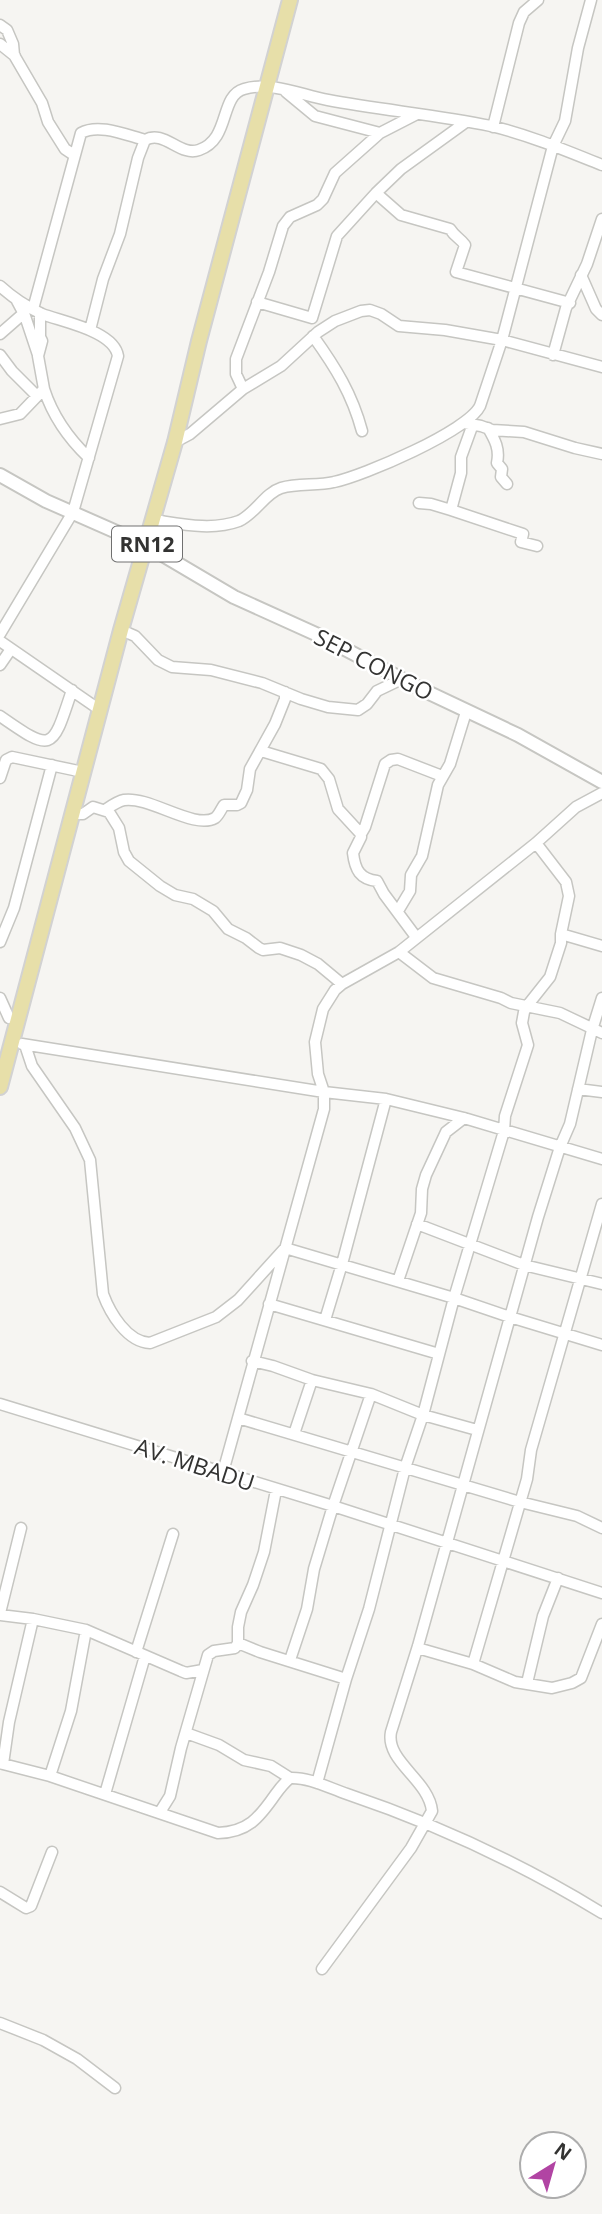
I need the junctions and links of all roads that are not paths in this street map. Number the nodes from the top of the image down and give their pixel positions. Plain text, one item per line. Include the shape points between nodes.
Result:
1 (290, 0) edge
2 (538, 0) edge
3 (591, 0) edge
4 (0, 25) edge
5 (0, 44) edge
6 (15, 56) junction
7 (265, 86) junction
8 (283, 90) junction
9 (417, 114) junction
10 (466, 122) junction
11 (493, 127) junction
12 (380, 132) junction
13 (145, 141) junction
14 (553, 146) junction
15 (74, 155) junction
16 (602, 166) edge
17 (376, 192) junction
18 (602, 219) edge
19 (580, 275) junction
20 (0, 286) edge
21 (516, 288) junction
22 (257, 302) junction
23 (569, 303) junction
24 (32, 312) junction
25 (602, 315) edge
26 (90, 330) junction
27 (0, 334) edge
28 (313, 337) junction
29 (502, 340) junction
30 (0, 355) edge
31 (553, 355) junction
32 (38, 356) junction
33 (602, 367) edge
34 (243, 389) junction
35 (41, 393) junction
36 (0, 419) edge
37 (468, 423) junction
38 (488, 428) junction
39 (362, 431) dead end
40 (175, 442) junction
41 (602, 453) edge
42 (89, 458) junction
43 (0, 475) edge
44 (507, 484) dead end
45 (419, 503) dead end
46 (451, 510) junction
47 (73, 512) junction
48 (154, 520) junction
49 (146, 545) junction
50 (537, 546) dead end
51 (121, 630) junction
52 (0, 634) edge
53 (0, 641) edge
54 (11, 649) junction
55 (0, 665) edge
56 (402, 679) junction
57 (72, 690) junction
58 (285, 692) junction
59 (100, 710) junction
60 (466, 712) junction
61 (0, 716) edge
62 (261, 751) junction
63 (52, 765) junction
64 (83, 772) junction
65 (442, 776) junction
66 (0, 778) edge
67 (602, 782) edge
68 (602, 793) edge
69 (105, 810) junction
70 (72, 814) junction
71 (361, 834) junction
72 (536, 843) junction
73 (398, 911) junction
74 (561, 934) junction
75 (416, 937) junction
76 (0, 942) edge
77 (602, 946) edge
78 (399, 952) junction
79 (342, 984) junction
80 (0, 998) edge
81 (602, 998) edge
82 (527, 1006) junction
83 (8, 1020) edge
84 (597, 1031) edge
85 (18, 1044) junction
86 (0, 1087) edge
87 (578, 1088) junction
88 (324, 1092) junction
89 (602, 1092) edge
90 (386, 1099) junction
91 (464, 1118) junction
92 (503, 1131) junction
93 (560, 1147) junction
94 (602, 1159) edge
95 (602, 1203) edge
96 (417, 1224) junction
97 (599, 1225) edge
98 (470, 1244) junction
99 (285, 1248) junction
100 (342, 1264) junction
101 (524, 1265) junction
102 (580, 1278) junction
103 (398, 1281) junction
104 (602, 1284) edge
105 (454, 1298) junction
106 (269, 1304) junction
107 (510, 1317) junction
108 (325, 1320) junction
109 (565, 1334) junction
110 (602, 1345) edge
111 (439, 1354) junction
112 (252, 1361) junction
113 (312, 1380) junction
114 (371, 1394) junction
115 (0, 1404) edge
116 (423, 1415) junction
117 (238, 1418) junction
118 (477, 1430) junction
119 (294, 1434) junction
120 (351, 1452) junction
121 (405, 1468) junction
122 (223, 1472) junction
123 (463, 1486) junction
124 (276, 1490) junction
125 (520, 1502) junction
126 (333, 1506) junction
127 (390, 1526) junction
128 (22, 1528) dead end
129 (602, 1528) edge
130 (173, 1534) dead end
131 (447, 1543) junction
132 (502, 1561) junction
133 (558, 1578) junction
134 (602, 1593) edge
135 (0, 1614) edge
136 (33, 1619) junction
137 (602, 1624) edge
138 (86, 1630) junction
139 (238, 1643) junction
140 (418, 1646) junction
141 (140, 1654) junction
142 (290, 1660) junction
143 (473, 1664) junction
144 (204, 1670) junction
145 (346, 1679) junction
146 (527, 1683) junction
147 (186, 1733) junction
148 (50, 1776) junction
149 (290, 1778) junction
150 (317, 1783) junction
151 (105, 1794) junction
152 (160, 1812) junction
153 (426, 1824) junction
154 (52, 1852) dead end
155 (0, 1892) edge
156 (602, 1913) edge
157 (322, 1969) dead end
158 (0, 2023) edge
159 (115, 2088) dead end

1 - 7 main road, RN12
2 - 11 street via 519,23
3 - 14 street via 565,121
4 - 6 street via 7,30
5 - 6 street
6 - 15 street via 48,122
7 - 8 street
7 - 13 street via 244,89 230,100 210,145 188,152 163,139
7 - 40 main road, RN12
8 - 9 street
8 - 12 street via 315,116
9 - 10 street
9 - 12 street
10 - 11 street
10 - 17 street
11 - 14 street
12 - 22 street via 335,173 317,205 290,217 283,226
13 - 15 street via 113,131 85,130
13 - 26 street
14 - 16 street
14 - 21 street
15 - 24 street
17 - 21 street via 401,215 450,229 465,245 456,272
17 - 22 street via 337,236 312,318
18 - 19 street
19 - 23 street
19 - 25 street
20 - 24 street
21 - 23 street
21 - 29 street
22 - 34 street via 236,359
23 - 31 street
24 - 26 street
24 - 27 street
24 - 32 street
24 - 32 street via 42,341
26 - 42 street via 110,341 118,356
28 - 29 street via 347,315 370,310 400,326
28 - 34 street via 281,366
28 - 39 street via 346,387
29 - 31 street
29 - 37 street via 478,410
30 - 35 street via 12,371
31 - 33 street
32 - 35 street
34 - 40 street
35 - 36 street via 20,414
35 - 42 street via 69,439
37 - 38 street
37 - 46 street
37 - 48 street via 336,482 279,488 240,520 191,526
38 - 41 street via 524,432
38 - 44 street
40 - 48 main road, RN12
42 - 47 street
43 - 47 street, SEP CONGO
45 - 46 street
46 - 50 street via 523,534 521,542
47 - 49 street, SEP CONGO
47 - 52 street
48 - 49 main road, RN12
49 - 51 main road, RN12
49 - 56 street, SEP CONGO via 234,597
51 - 58 street via 172,667 211,670
51 - 59 main road, RN12
53 - 54 street
54 - 55 street
54 - 57 street
56 - 58 street via 377,691 358,710 328,707
56 - 60 street, SEP CONGO
57 - 59 street
57 - 61 street via 58,730 46,741 29,736
58 - 62 street
59 - 64 main road, RN12
60 - 65 street
60 - 67 street, SEP CONGO
62 - 69 street via 250,769 241,803 224,804 213,819 184,817 130,800
62 - 71 street via 321,769 338,809
63 - 64 street
63 - 66 street via 10,757
63 - 76 street via 14,908
64 - 70 main road, RN12
65 - 71 street via 398,760 385,764
65 - 73 street via 425,847
68 - 72 street via 576,807
69 - 70 street via 93,807
69 - 79 street via 119,828 129,861 160,886 213,911 228,929 259,948 301,955
70 - 83 main road, RN12
71 - 73 street via 353,853 359,875 377,881
72 - 74 street via 566,883 569,896
72 - 75 street
73 - 75 street
74 - 77 street
74 - 82 street via 550,977
75 - 78 street
78 - 79 street
78 - 82 street via 433,978
79 - 88 street via 327,1000 315,1042 317,1074
80 - 83 street
81 - 84 street
82 - 84 street via 560,1013
82 - 92 street via 522,1023 528,1045
83 - 85 main road, RN12
84 - 87 street
85 - 86 main road, RN12
85 - 88 street
85 - 99 street via 90,1160 103,1294 109,1309 136,1339 150,1343 216,1317 238,1300
87 - 89 street
87 - 93 street
88 - 90 street
88 - 99 street via 324,1109
90 - 91 street
90 - 100 street
91 - 92 street
91 - 96 street via 446,1132 426,1175
92 - 93 street
92 - 98 street
93 - 94 street
93 - 101 street
95 - 97 street
96 - 98 street
96 - 103 street
97 - 102 street
98 - 101 street
98 - 105 street
99 - 100 street
99 - 106 street
100 - 103 street
100 - 108 street
101 - 102 street
101 - 107 street
102 - 104 street
102 - 109 street
103 - 105 street
105 - 107 street
105 - 111 street
106 - 108 street
106 - 112 street
107 - 109 street
107 - 118 street
108 - 111 street
109 - 110 street
109 - 125 street
111 - 116 street
112 - 113 street
112 - 117 street
113 - 114 street
113 - 119 street
114 - 116 street
114 - 120 street
115 - 122 street, AV. MBADU
116 - 118 street
116 - 121 street
117 - 119 street
117 - 122 street
118 - 123 street
119 - 120 street
120 - 121 street
120 - 126 street
121 - 123 street
121 - 127 street
122 - 124 street, AV. MBADU
123 - 125 street
123 - 131 street
124 - 126 street, AV. MBADU
124 - 139 street via 264,1552 241,1612
125 - 129 street via 577,1516
125 - 132 street
126 - 127 street, AV. MBADU
126 - 142 street
127 - 131 street, AV. MBADU
127 - 145 street
128 - 135 street
130 - 141 street
131 - 132 street, AV. MBADU
131 - 140 street
132 - 133 street, AV. MBADU
132 - 143 street
133 - 134 street, AV. MBADU
133 - 146 street via 543,1616
135 - 136 street
136 - 138 street
136 - 148 street via 3,1764
137 - 146 street via 578,1681 552,1688
138 - 141 street
138 - 148 street via 71,1711
139 - 142 street
139 - 144 street via 235,1648 210,1653
140 - 143 street
140 - 153 street via 389,1739 430,1801 432,1811
141 - 144 street via 186,1673
141 - 151 street
142 - 145 street
143 - 146 street
144 - 147 street
145 - 150 street
147 - 149 street
147 - 152 street via 170,1796
148 - 151 street
149 - 150 street
149 - 152 street via 255,1819 237,1831 218,1833
150 - 153 street
151 - 152 street
153 - 156 street via 547,1880
153 - 157 street
154 - 155 street via 32,1906 26,1908
158 - 159 street via 77,2059

